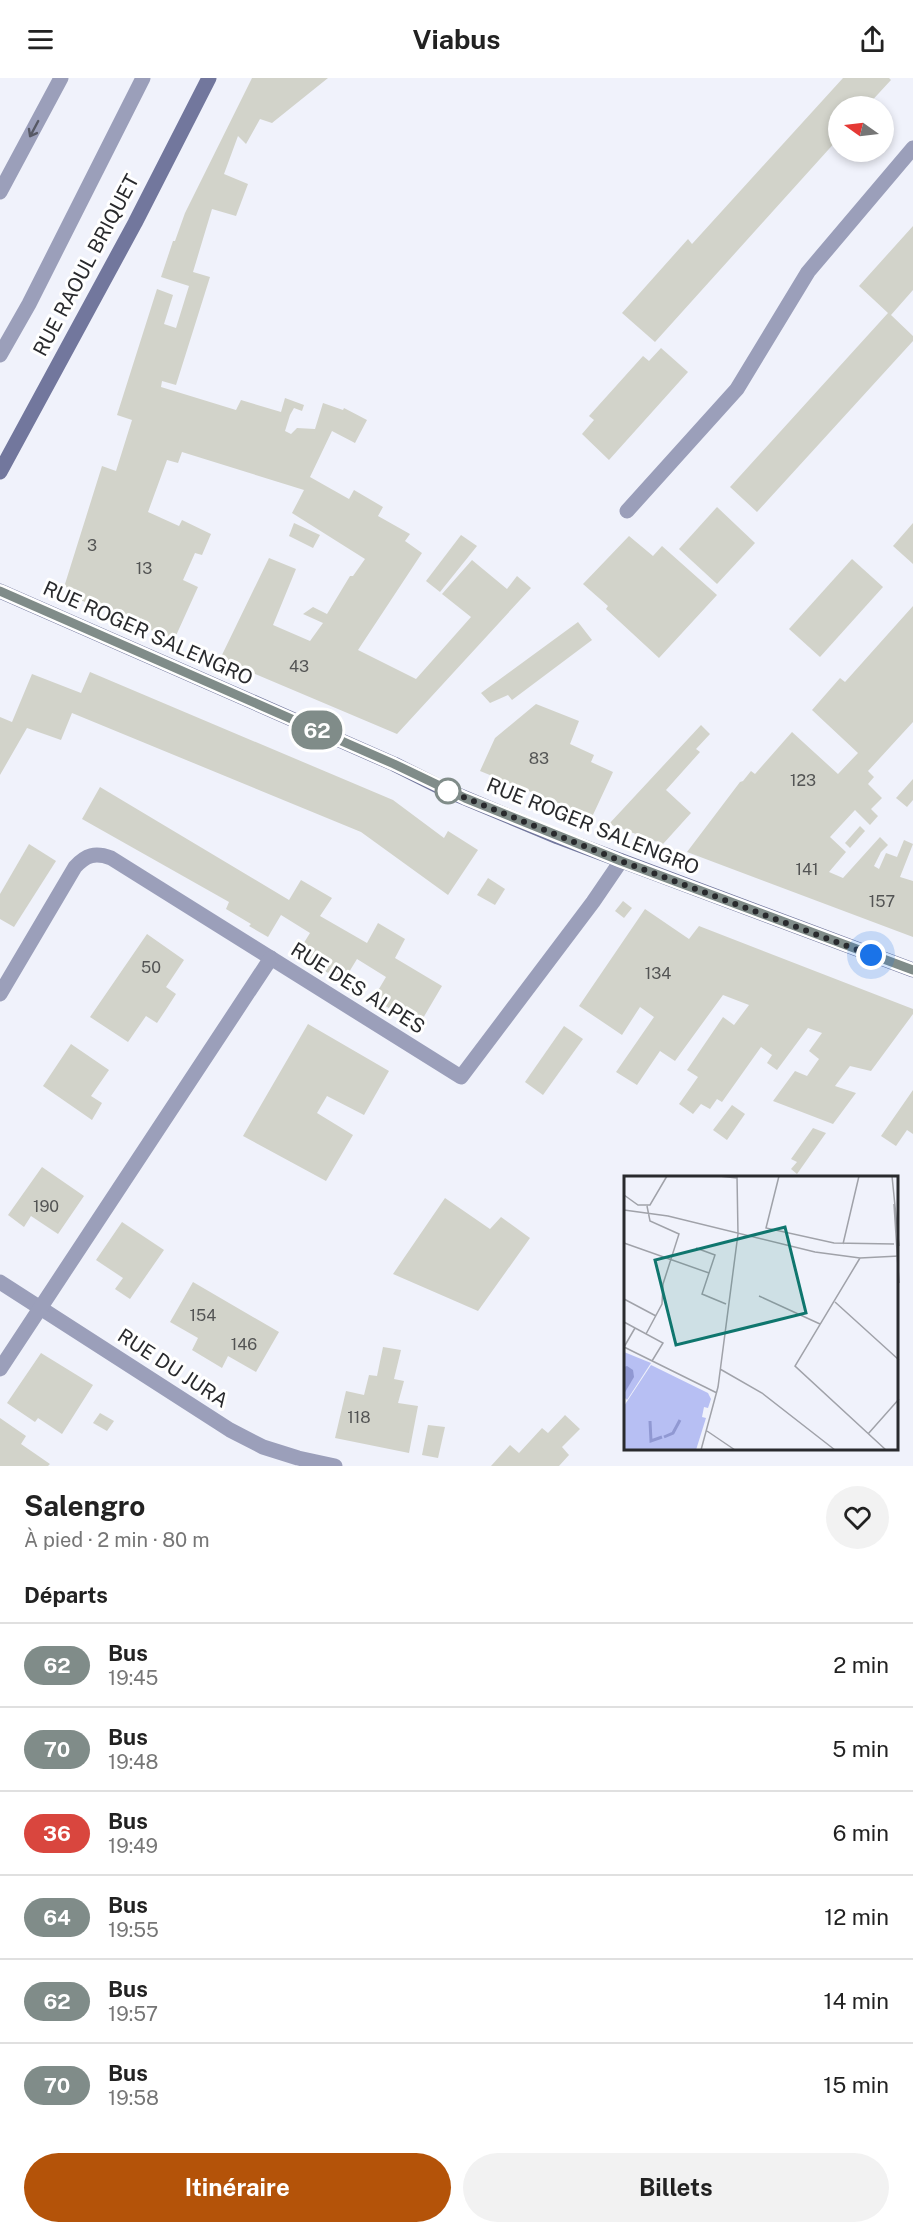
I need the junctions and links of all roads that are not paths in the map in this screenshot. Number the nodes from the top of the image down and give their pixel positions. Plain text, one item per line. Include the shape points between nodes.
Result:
1 (62, 78) edge
2 (144, 78) edge
3 (209, 78) edge
4 (913, 148) edge
5 (0, 192) edge
6 (0, 355) edge
7 (0, 472) edge
8 (627, 511) dead end
9 (0, 591) edge
10 (621, 861) junction
11 (271, 958) junction
12 (913, 970) edge
13 (0, 994) edge
14 (0, 1282) edge
15 (41, 1308) junction
16 (0, 1369) edge
17 (335, 1466) edge

1 -> 5 street
2 - 6 street
3 - 7 main road, RUE RAOUL BRIQUET
4 - 8 street via 808,272 737,390
9 - 10 main road, RUE ROGER SALENGRO via 446,790
10 - 11 street, RUE DES ALPES via 461,1077
10 - 12 main road, RUE ROGER SALENGRO
11 - 13 street via 111,858 90,855 75,867
11 - 15 street, RUE DES ALPES
14 - 15 street, RUE DU JURA
15 - 16 street, RUE DES ALPES
15 - 17 street, RUE DU JURA via 230,1430 263,1447

